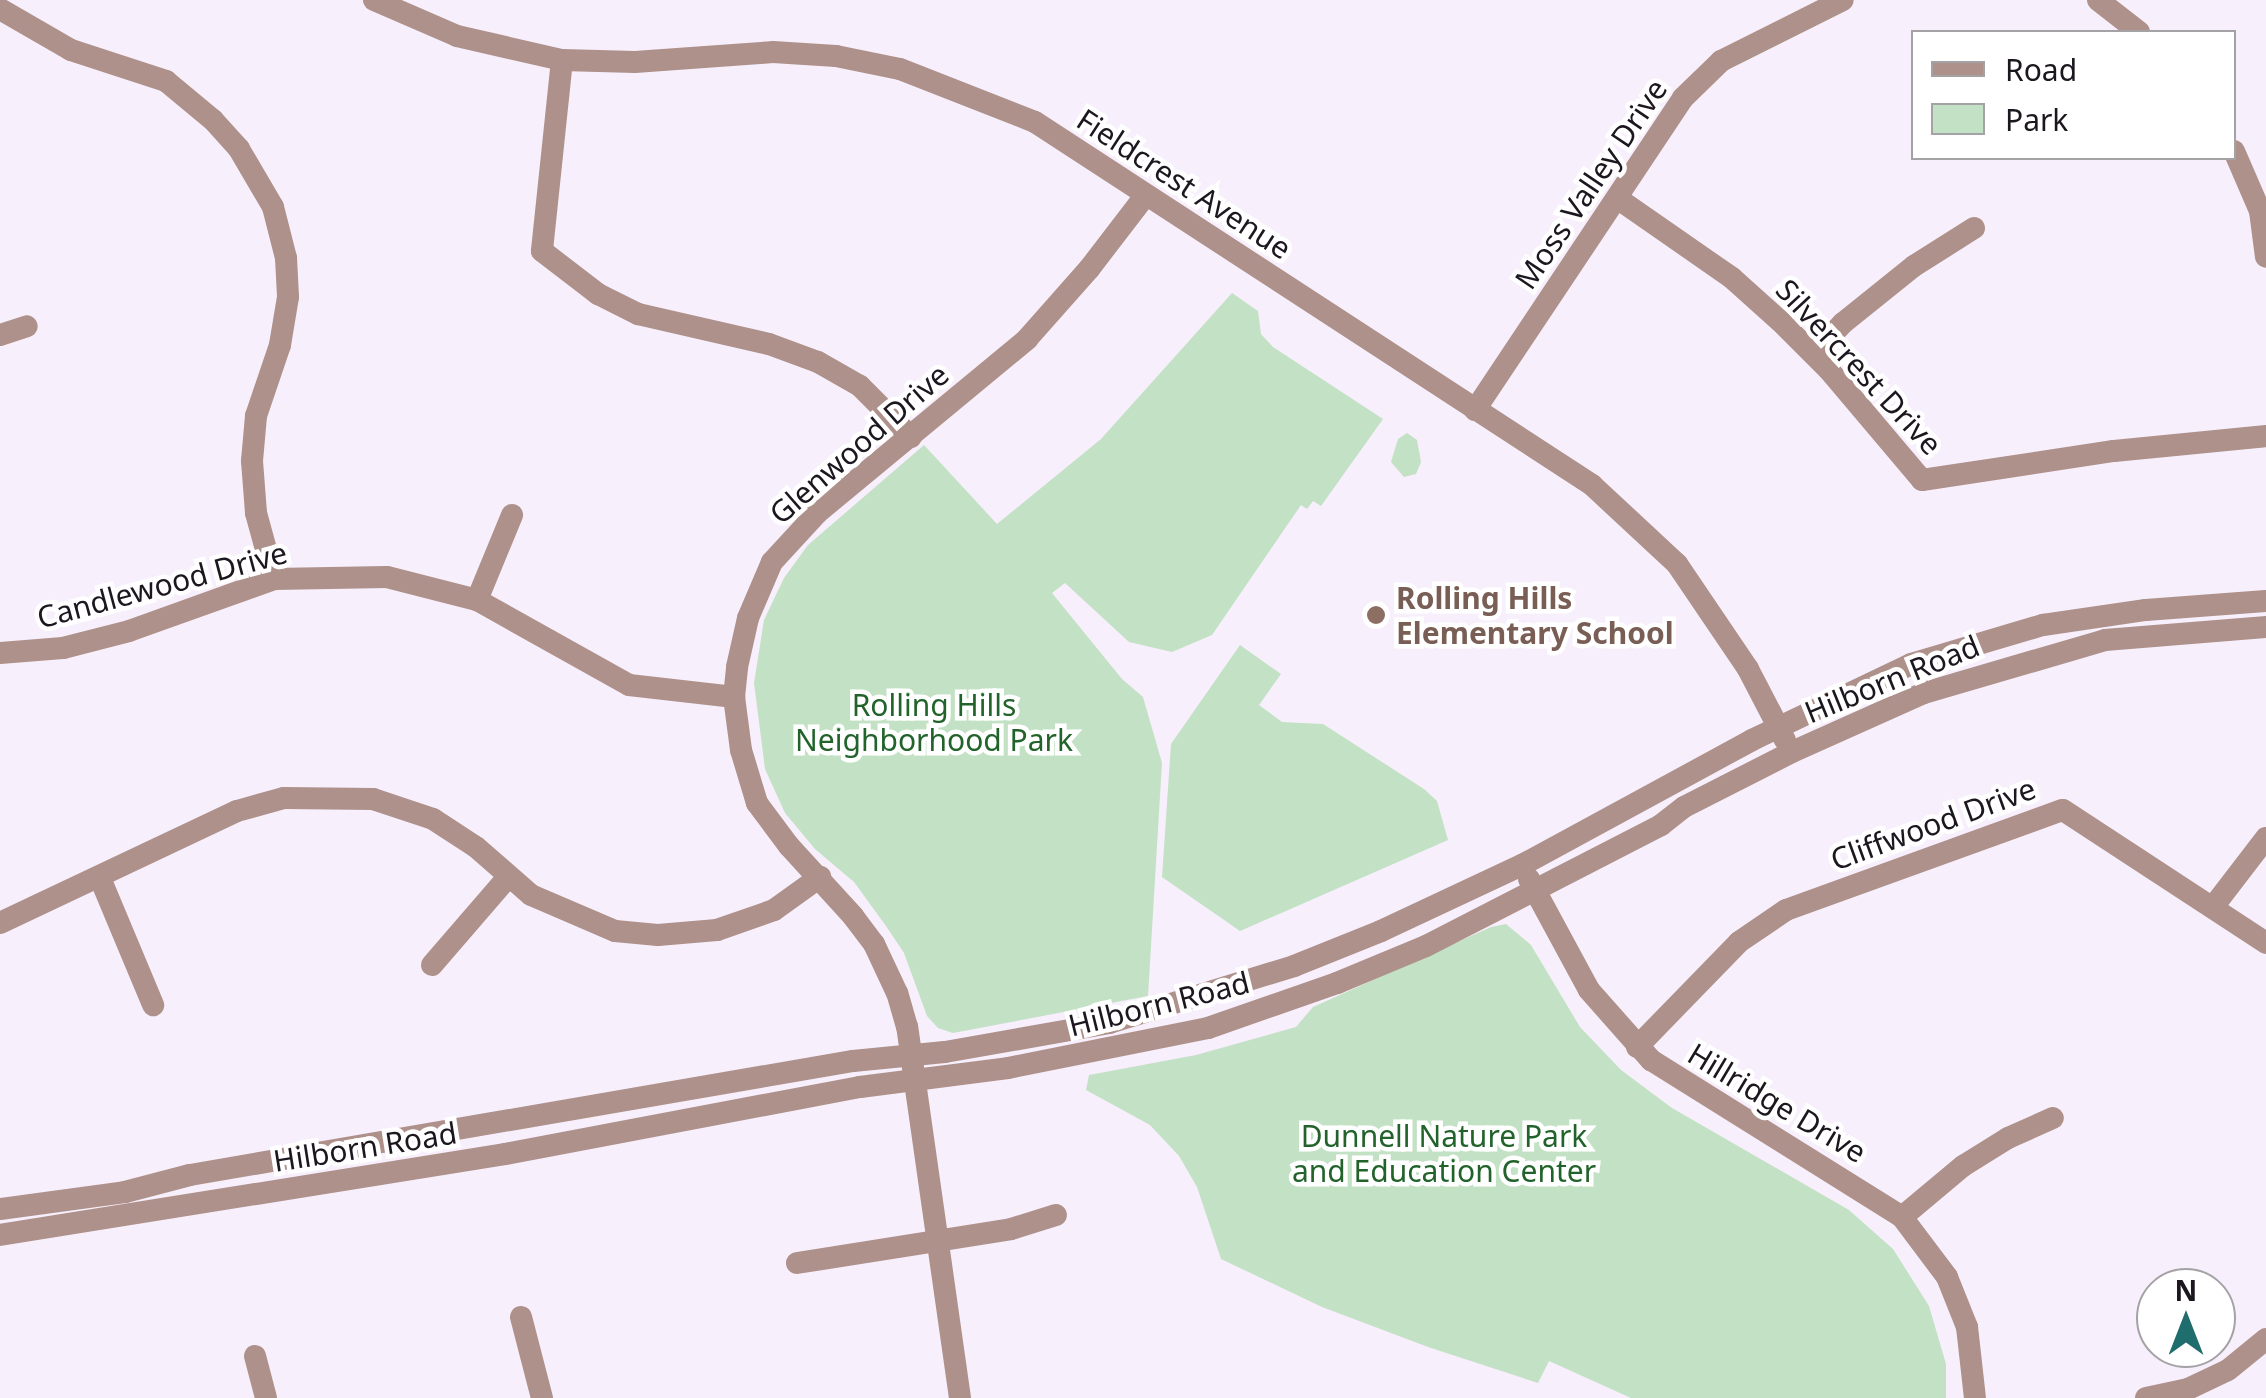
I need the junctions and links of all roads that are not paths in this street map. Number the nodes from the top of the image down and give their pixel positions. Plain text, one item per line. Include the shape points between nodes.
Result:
1 (374, 0) edge
2 (1844, 0) edge
3 (2098, 0) edge
4 (0, 9) edge
5 (2136, 30) edge
6 (562, 60) junction
7 (2236, 154) edge
8 (2257, 175) edge
9 (1145, 196) junction
10 (1617, 198) junction
11 (1974, 228) dead end
12 (2266, 257) edge
13 (27, 326) dead end
14 (0, 334) edge
15 (1814, 354) junction
16 (1475, 410) junction
17 (2266, 436) edge
18 (911, 437) junction
19 (512, 515) dead end
20 (274, 579) junction
21 (477, 600) junction
22 (2266, 601) edge
23 (2266, 627) edge
24 (0, 653) edge
25 (734, 697) junction
26 (1778, 727) junction
27 (1792, 752) junction
28 (2266, 838) edge
29 (1522, 865) junction
30 (820, 877) junction
31 (100, 878) junction
32 (508, 878) junction
33 (1534, 889) junction
34 (2213, 907) junction
35 (0, 923) edge
36 (2266, 944) edge
37 (432, 964) dead end
38 (153, 1005) dead end
39 (1636, 1047) junction
40 (911, 1056) junction
41 (914, 1082) junction
42 (2053, 1118) dead end
43 (0, 1209) edge
44 (1056, 1215) dead end
45 (1902, 1217) junction
46 (0, 1235) edge
47 (939, 1242) junction
48 (797, 1263) dead end
49 (520, 1318) dead end
50 (2266, 1339) edge
51 (255, 1356) dead end
52 (266, 1398) edge
53 (542, 1398) edge
54 (960, 1398) edge
55 (1975, 1398) edge
56 (1985, 1398) edge
57 (2146, 1398) edge

1 - 6 street, Fieldcrest Avenue via 456,36
2 - 10 street, Moss Valley Drive via 1721,61 1683,98
3 - 5 street
4 - 20 street via 71,50 166,81 239,149 273,207 288,298 256,416 252,461 256,514
6 - 9 street, Fieldcrest Avenue via 773,52 900,68 1034,122
6 - 18 street via 542,251 598,294 638,314 818,362 860,386
7 - 8 street
8 - 12 street
9 - 16 street, Fieldcrest Avenue
9 - 18 street, Glenwood Drive via 1027,339
10 - 15 street, Silvercrest Drive via 1732,278
10 - 16 street, Moss Valley Drive
11 - 15 street via 1914,266
13 - 14 street
15 - 17 street, Silvercrest Drive via 1922,480
16 - 26 street, Fieldcrest Avenue via 1592,485 1656,542 1728,636
18 - 25 street, Glenwood Drive via 817,514 772,562 748,618
19 - 21 street
20 - 21 street, Candlewood Drive via 387,577
20 - 24 street, Candlewood Drive via 129,631 63,648
21 - 25 street, Candlewood Drive via 629,685
22 - 26 street, Hilborn Road via 2098,615 1981,640 1911,664
23 - 27 street, Hilborn Road via 2105,640 1924,693
25 - 30 street, Glenwood Drive via 758,804
26 - 27 street, Fieldcrest Avenue
26 - 29 street, Hilborn Road
27 - 33 street, Hilborn Road
28 - 34 street
29 - 33 street, Hillridge Drive
29 - 40 street, Hilborn Road via 1381,930 1224,988 1109,1023
30 - 32 street via 774,910 717,930 658,935 572,916
30 - 40 street, Glenwood Drive via 874,944 897,993
31 - 32 street via 237,811 284,798 328,796 373,799 433,819
31 - 35 street
31 - 38 street
32 - 37 street
33 - 39 street, Hillridge Drive via 1589,990
33 - 41 street, Hilborn Road via 1426,946 1264,1011 1144,1043
34 - 36 street, Cliffwood Drive
34 - 39 street, Cliffwood Drive via 2063,810 1786,910 1739,942
39 - 45 street, Hillridge Drive via 1672,1077
40 - 41 street, Glenwood Drive
40 - 43 street, Hilborn Road
41 - 46 street, Hilborn Road
41 - 47 street, Glenwood Drive
42 - 45 street via 1962,1166
44 - 47 street
45 - 55 street, Hillridge Drive via 1947,1277 1967,1327
47 - 48 street
47 - 54 street, Glenwood Drive
49 - 53 street
50 - 57 street via 2228,1370 2188,1390
51 - 52 street
55 - 56 street

